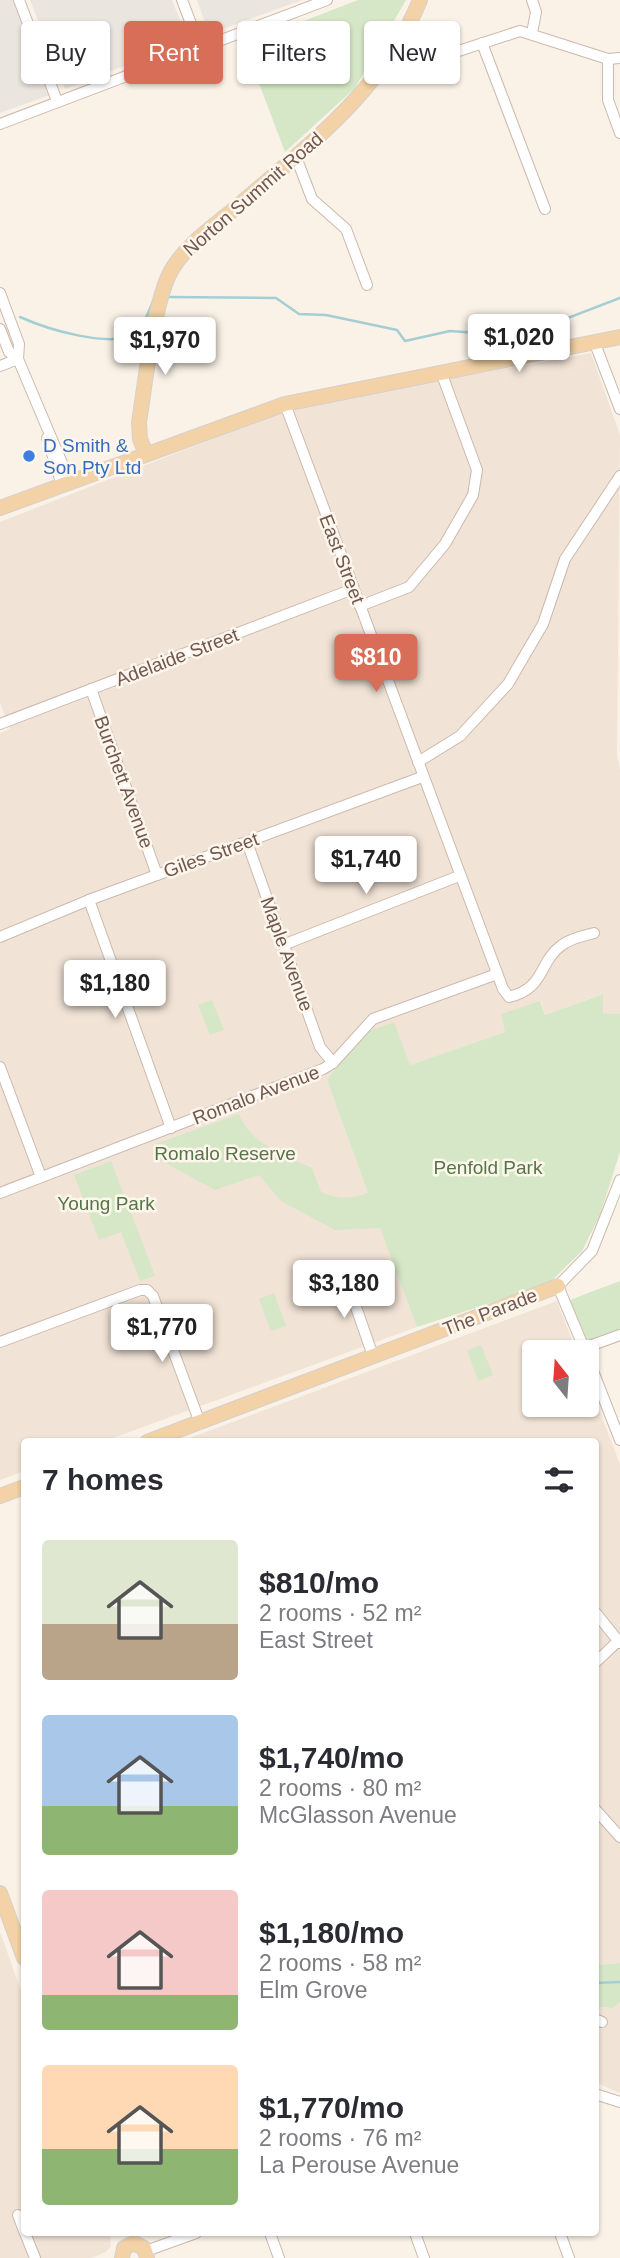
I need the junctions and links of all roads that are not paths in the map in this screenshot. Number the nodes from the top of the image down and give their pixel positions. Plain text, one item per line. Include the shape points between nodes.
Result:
1 (19, 0) edge
2 (182, 0) edge
3 (421, 0) edge
4 (532, 0) edge
5 (324, 1) edge
6 (190, 21) edge
7 (410, 21) edge
8 (532, 33) junction
9 (223, 38) edge
10 (482, 43) junction
11 (460, 50) edge
12 (614, 58) edge
13 (124, 76) edge
14 (371, 84) edge
15 (57, 101) junction
16 (0, 124) edge
17 (620, 134) edge
18 (296, 157) junction
19 (545, 209) dead end
20 (367, 285) dead end
21 (0, 293) edge
22 (0, 329) edge
23 (620, 337) edge
24 (594, 341) junction
25 (18, 359) junction
26 (0, 366) edge
27 (441, 372) junction
28 (285, 404) junction
29 (620, 409) edge
30 (146, 454) junction
31 (620, 475) edge
32 (66, 483) junction
33 (0, 508) edge
34 (353, 589) junction
35 (360, 606) junction
36 (92, 689) junction
37 (0, 724) edge
38 (418, 762) junction
39 (422, 777) junction
40 (247, 842) junction
41 (158, 875) junction
42 (459, 876) junction
43 (89, 900) junction
44 (594, 933) dead end
45 (0, 937) edge
46 (284, 945) junction
47 (497, 974) junction
48 (333, 1063) junction
49 (0, 1067) edge
50 (171, 1128) junction
51 (41, 1177) junction
52 (620, 1180) edge
53 (0, 1193) edge
54 (338, 1273) dead end
55 (558, 1286) junction
56 (620, 1335) edge
57 (581, 1340) edge
58 (0, 1342) edge
59 (599, 1345) edge
60 (373, 1356) junction
61 (599, 1385) edge
62 (200, 1423) junction
63 (158, 1438) edge
64 (620, 1440) edge
65 (21, 1488) edge
66 (0, 1496) edge
67 (599, 1617) edge
68 (619, 1642) edge
69 (599, 1659) edge
70 (599, 1813) edge
71 (620, 1837) edge
72 (0, 1895) edge
73 (21, 1950) edge
74 (599, 2095) edge
75 (620, 2102) edge
76 (18, 2215) dead end
77 (21, 2222) edge
78 (27, 2236) edge
79 (189, 2236) edge
80 (271, 2236) edge
81 (416, 2236) edge
82 (561, 2236) edge
83 (123, 2249) edge
84 (146, 2255) edge
85 (35, 2258) edge
86 (279, 2258) edge
87 (424, 2258) edge
88 (569, 2258) edge

1 - 15 street
2 - 6 street
3 - 7 main road, Norton Summit Road
4 - 8 street via 536,12
5 - 9 street
8 - 10 street via 520,31
8 - 12 street
10 - 11 street
10 - 19 street
12 - 17 street via 608,100
13 - 15 street
14 - 18 main road, Norton Summit Road
15 - 16 street
18 - 20 street via 312,199 346,229
18 - 30 main road, Norton Summit Road via 194,244 179,259 165,285 138,430
21 - 25 street via 19,344
22 - 25 street via 9,352
23 - 24 main road
24 - 27 main road
24 - 29 street
25 - 26 street
25 - 32 street via 50,453
27 - 28 main road
27 - 35 street via 477,470 473,495 445,544 409,587
28 - 30 main road
28 - 34 street, East Street
30 - 32 main road
31 - 38 street via 565,559 543,624 508,684 460,736
32 - 33 main road
34 - 35 street, East Street
34 - 36 street, Adelaide Street
35 - 38 street, East Street
36 - 37 street, Adelaide Street
36 - 41 street, Burchett Avenue
38 - 39 street, East Street
39 - 40 street, Giles Street
39 - 42 street, East Street
40 - 41 street, Giles Street
40 - 46 street, Maple Avenue
41 - 43 street, Giles Street
42 - 46 street
42 - 47 street, East Street
43 - 45 street, Giles Street
43 - 50 street
44 - 47 street, East Street via 560,946 538,982 524,994 509,997
46 - 48 street, Maple Avenue via 320,1047
47 - 48 street, Romalo Avenue via 373,1019
48 - 50 street, Romalo Avenue
49 - 51 street
50 - 51 street, Romalo Avenue
51 - 53 street, Romalo Avenue
52 - 55 street, The Parade via 592,1251
54 - 60 street
55 - 57 street
55 - 60 main road, The Parade
56 - 59 street
58 - 62 street via 147,1290
60 - 62 main road, The Parade
61 - 64 street
62 - 63 main road, The Parade
65 - 66 main road
67 - 68 street
68 - 69 street
70 - 71 street
72 - 73 main road
74 - 75 street
76 - 77 street
78 - 85 street
79 - 84 street
80 - 86 street
81 - 87 street
82 - 88 street
83 - 84 main road via 138,2244

